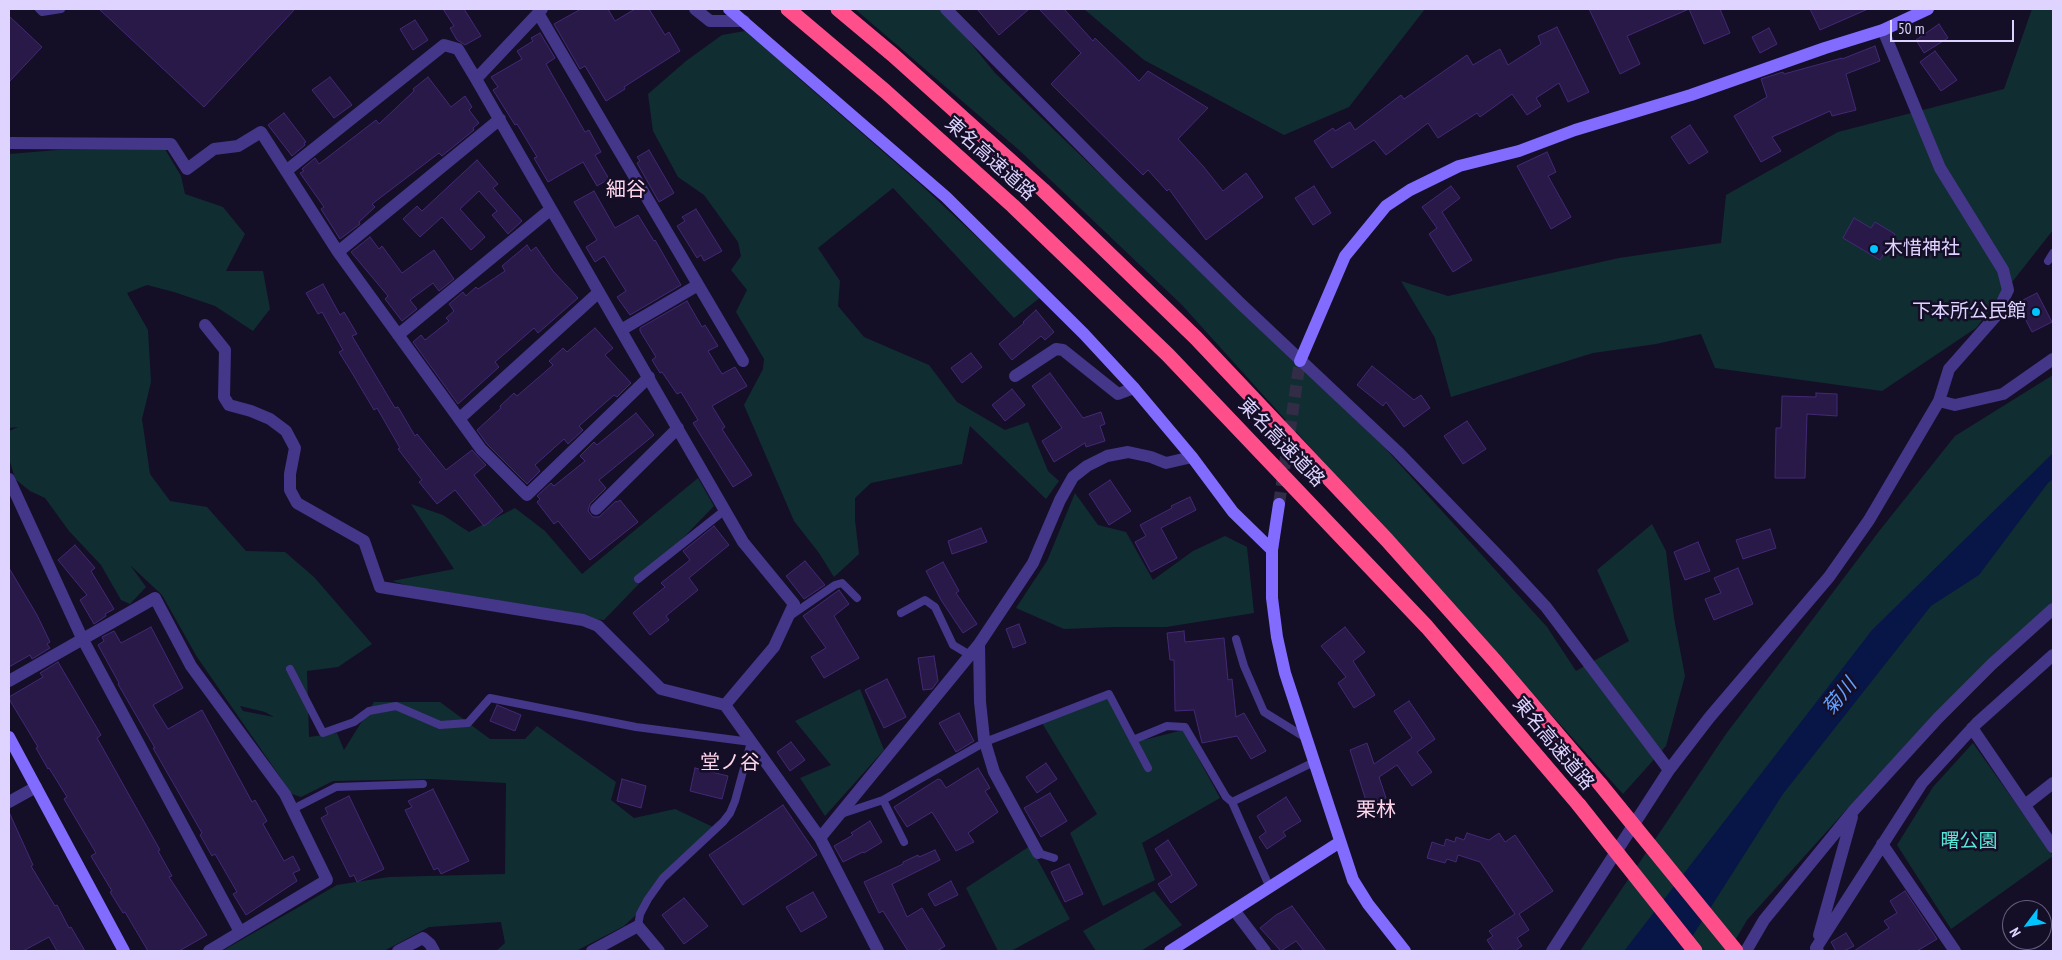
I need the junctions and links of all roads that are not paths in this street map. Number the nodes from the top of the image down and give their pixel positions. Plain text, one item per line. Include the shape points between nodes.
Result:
1 (39, 9) edge
2 (61, 9) edge
3 (695, 9) edge
4 (729, 9) edge
5 (788, 9) edge
6 (838, 9) edge
7 (946, 9) edge
8 (1928, 9) edge
9 (540, 11) edge
10 (744, 21) junction
11 (1883, 30) junction
12 (476, 79) junction
13 (500, 119) junction
14 (9, 143) edge
15 (286, 171) junction
16 (551, 208) junction
17 (338, 252) junction
18 (2053, 253) edge
19 (2048, 261) dead end
20 (698, 285) junction
21 (599, 292) junction
22 (205, 325) dead end
23 (621, 330) junction
24 (398, 335) junction
25 (2053, 359) edge
26 (742, 360) dead end
27 (1300, 361) junction
28 (1015, 376) dead end
29 (649, 378) junction
30 (1134, 388) junction
31 (1939, 402) junction
32 (459, 419) junction
33 (678, 428) junction
34 (1192, 457) junction
35 (9, 479) edge
36 (1279, 504) tunnel mouth
37 (596, 509) dead end
38 (725, 510) junction
39 (1272, 550) junction
40 (638, 579) dead end
41 (857, 598) dead end
42 (2053, 609) edge
43 (901, 613) dead end
44 (788, 617) junction
45 (82, 638) junction
46 (1236, 639) dead end
47 (979, 644) junction
48 (2053, 655) edge
49 (970, 656) junction
50 (290, 669) dead end
51 (9, 681) edge
52 (725, 705) junction
53 (1972, 728) junction
54 (9, 737) edge
55 (1306, 738) junction
56 (1133, 740) junction
57 (751, 742) junction
58 (985, 742) junction
59 (1314, 762) junction
60 (1148, 768) dead end
61 (1669, 770) junction
62 (423, 784) dead end
63 (2053, 784) edge
64 (36, 787) junction
65 (882, 800) junction
66 (9, 802) edge
67 (1232, 802) junction
68 (2025, 806) junction
69 (293, 809) junction
70 (1854, 810) junction
71 (838, 815) junction
72 (820, 838) junction
73 (904, 842) dead end
74 (1340, 842) junction
75 (1882, 844) junction
76 (2053, 847) edge
77 (1038, 853) joint
78 (1054, 858) dead end
79 (1270, 888) junction
80 (1234, 910) junction
81 (638, 926) junction
82 (240, 932) junction
83 (1817, 950) edge
84 (124, 951) edge
85 (209, 951) edge
86 (398, 951) edge
87 (434, 951) edge
88 (592, 951) edge
89 (659, 951) edge
90 (878, 951) edge
91 (1170, 951) edge
92 (1265, 951) edge
93 (1406, 951) edge
94 (1552, 951) edge
95 (1695, 951) edge
96 (1736, 951) edge
97 (1746, 951) edge
98 (1955, 951) edge

1 - 2 lane via 42,12
3 - 10 street via 710,21
4 - 10 street
5 - 95 highway, 東名高速道路, bridge via 998,193 1168,355 1427,627 1579,804
6 - 96 highway, 東名高速道路, bridge via 1043,190 1196,338 1387,540 1495,661
7 - 27 street
8 - 11 street
9 - 12 street
9 - 20 street
10 - 30 street via 946,197
11 - 27 street via 1691,95 1575,130 1519,152 1459,166 1410,190 1386,206 1345,256
11 - 31 street via 1940,168 2003,270 2008,290 1995,317 1949,369
12 - 13 street
12 - 15 street via 458,49 444,45
13 - 16 street
13 - 17 street
14 - 15 street via 171,144 187,169 214,149 238,146 261,132
15 - 17 street
16 - 21 street
16 - 24 street
17 - 24 street
18 - 19 lane
20 - 23 street
20 - 26 street
21 - 23 street
21 - 32 street
22 - 52 street via 225,350 226,401 229,405 270,419 286,431 295,448 290,490 297,503 364,541 380,587 583,620 598,626 661,689
23 - 29 street
24 - 32 street
25 - 31 street via 2003,394 1955,405
27 - 61 street via 1398,452 1546,608
28 - 30 street via 1056,349 1063,350 1118,394
29 - 32 street via 527,495 481,449
29 - 33 street
30 - 34 street
31 - 61 street via 1869,520 1829,577
33 - 37 street
33 - 38 street
34 - 39 street via 1232,512
34 - 47 street via 1166,463 1128,452 1107,456 1073,477 1033,563
35 - 45 street
36 - 39 street
38 - 40 lane
38 - 44 street via 743,542 794,604
39 - 55 street via 1272,598 1277,637 1285,674
41 - 44 lane via 842,583 835,584
42 - 70 street via 1995,660
43 - 49 lane via 925,600 935,606 953,645
44 - 52 street via 774,647
45 - 51 street
45 - 69 street via 154,598 191,666
45 - 82 street
46 - 55 lane via 1264,712
47 - 49 street
47 - 58 street via 980,702
48 - 53 street
49 - 71 street
50 - 57 lane via 322,733 354,722 369,710 396,706 440,725 468,724 490,698 636,727
52 - 57 street
53 - 68 street
53 - 75 street via 1922,783
54 - 64 street
55 - 59 street
56 - 58 lane via 1109,694
56 - 60 lane
56 - 67 lane via 1167,726 1185,727
57 - 72 street
57 - 81 lane via 730,813 663,878 640,914
58 - 65 lane
58 - 77 street via 994,772
59 - 67 lane
59 - 74 street
61 - 94 street
62 - 69 lane via 336,787
63 - 68 street
64 - 66 street
64 - 84 street
65 - 71 lane
65 - 73 lane
67 - 79 lane
68 - 76 street
69 - 82 street via 327,880
70 - 83 street
70 - 97 street via 1764,920
71 - 72 street
72 - 90 street
74 - 79 street
74 - 93 street via 1353,880
75 - 83 street
75 - 98 street
77 - 78 lane
79 - 80 street
80 - 91 street
80 - 92 street
81 - 88 street
81 - 89 street
82 - 85 street
86 - 87 street via 423,938

